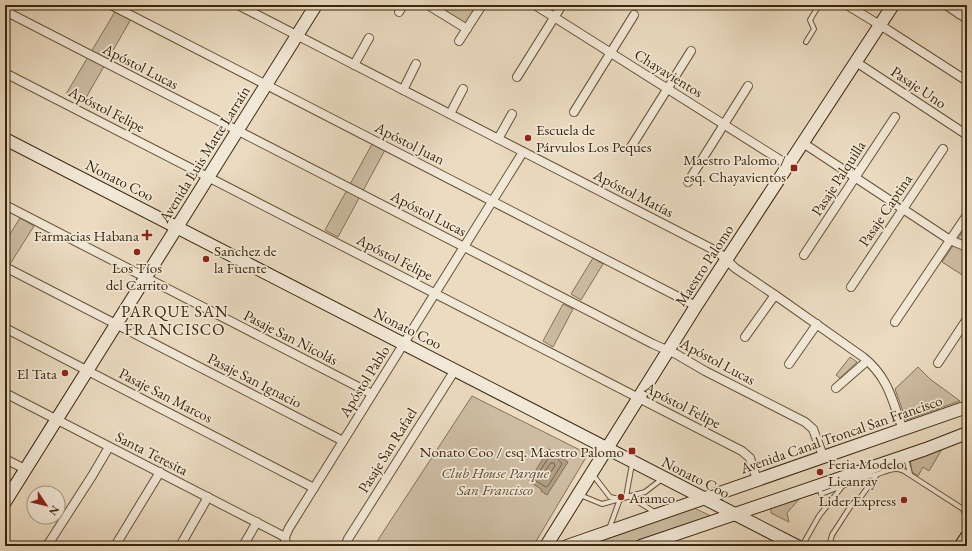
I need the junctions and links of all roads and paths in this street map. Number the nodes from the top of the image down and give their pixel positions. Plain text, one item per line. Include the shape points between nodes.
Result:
1 (111, 5) edge
2 (316, 5) edge
3 (428, 5) edge
4 (482, 5) edge
5 (535, 5) edge
6 (562, 5) edge
7 (819, 5) edge
8 (847, 5) edge
9 (893, 5) edge
10 (946, 5) edge
11 (965, 5) edge
12 (242, 6) edge
13 (5, 11) edge
14 (959, 14) junction
15 (634, 15) dead end
16 (554, 17) junction
17 (967, 19) edge
18 (880, 25) junction
19 (467, 29) junction
20 (297, 36) junction
21 (369, 38) dead end
22 (459, 41) dead end
23 (806, 42) dead end
24 (691, 51) dead end
25 (610, 53) junction
26 (856, 62) junction
27 (416, 64) dead end
28 (354, 65) junction
29 (5, 73) edge
30 (517, 77) dead end
31 (967, 81) edge
32 (266, 85) junction
33 (748, 86) dead end
34 (667, 88) junction
35 (403, 90) junction
36 (463, 90) dead end
37 (574, 112) dead end
38 (450, 114) junction
39 (512, 114) dead end
40 (895, 117) dead end
41 (724, 124) junction
42 (238, 131) junction
43 (967, 135) edge
44 (5, 139) edge
45 (498, 139) junction
46 (803, 143) junction
47 (631, 147) dead end
48 (943, 149) dead end
49 (523, 152) junction
50 (788, 165) junction
51 (208, 177) junction
52 (855, 178) junction
53 (688, 182) dead end
54 (492, 201) junction
55 (5, 205) edge
56 (903, 209) junction
57 (967, 215) edge
58 (177, 227) junction
59 (950, 240) junction
60 (464, 247) junction
61 (967, 247) edge
62 (804, 255) dead end
63 (726, 260) junction
64 (5, 267) edge
65 (146, 278) junction
66 (851, 287) dead end
67 (435, 294) junction
68 (775, 295) junction
69 (696, 306) junction
70 (967, 319) edge
71 (896, 322) dead end
72 (116, 324) junction
73 (817, 324) junction
74 (5, 328) edge
75 (745, 337) dead end
76 (403, 344) junction
77 (668, 350) junction
78 (867, 361) junction
79 (938, 363) dead end
80 (789, 364) dead end
81 (87, 370) junction
82 (455, 370) junction
83 (836, 388) dead end
84 (5, 393) edge
85 (372, 394) junction
86 (638, 398) junction
87 (967, 407) edge
88 (57, 420) junction
89 (903, 430) junction
90 (967, 433) edge
91 (343, 441) junction
92 (109, 447) junction
93 (607, 448) junction
94 (823, 456) junction
95 (5, 459) edge
96 (632, 461) junction
97 (906, 461) junction
98 (898, 468) junction
99 (26, 469) junction
100 (160, 472) junction
101 (592, 473) junction
102 (910, 475) junction
103 (877, 476) junction
104 (664, 478) junction
105 (758, 480) junction
106 (314, 488) junction
107 (841, 488) junction
108 (820, 489) junction
109 (578, 494) junction
110 (208, 497) junction
111 (627, 497) junction
112 (704, 498) junction
113 (620, 499) junction
114 (5, 502) edge
115 (733, 514) junction
116 (658, 515) junction
117 (967, 520) edge
118 (257, 522) junction
119 (608, 532) junction
120 (286, 537) junction
121 (967, 537) edge
122 (47, 546) edge
123 (116, 546) edge
124 (180, 546) edge
125 (243, 546) edge
126 (286, 546) edge
127 (345, 546) edge
128 (546, 546) edge
129 (567, 546) edge
130 (640, 546) edge
131 (797, 546) edge
132 (802, 546) edge
133 (829, 546) edge
134 (961, 546) edge

1 - 32 street, Apóstol Juan
2 - 20 street, Avenida Luis Matte Larraín
3 - 19 street
4 - 19 street
5 - 16 street, Chayavientos
6 - 16 street
7 - 23 lane via 810,20 814,29
8 - 18 street
9 - 18 street, Maestro Palomo
10 - 14 street
11 - 14 street
12 - 20 street, Apóstol Matías
13 - 42 street, Apóstol Lucas
14 - 17 street
15 - 25 street
16 - 25 street, Chayavientos
16 - 30 street
18 - 26 street, Maestro Palomo
18 - 31 street
19 - 22 street
20 - 28 street, Apóstol Matías
20 - 32 street, Avenida Luis Matte Larraín
21 - 28 street
24 - 34 street
25 - 34 street, Chayavientos
25 - 37 street
26 - 43 street, Pasaje Uno
26 - 46 street, Maestro Palomo
27 - 35 street
28 - 35 street, Apóstol Matías
29 - 51 street, Apóstol Felipe
32 - 42 street, Avenida Luis Matte Larraín
32 - 54 street, Apóstol Juan
33 - 41 street
34 - 41 street, Chayavientos
34 - 47 street
35 - 38 street, Apóstol Matías
36 - 38 street
38 - 45 street, Apóstol Matías
39 - 45 street
40 - 52 street, Pasaje Palquilla
41 - 50 street, Chayavientos
41 - 53 street
42 - 51 street, Avenida Luis Matte Larraín
42 - 60 street, Apóstol Lucas
44 - 58 street, Nonato Coo
45 - 49 street, Apóstol Matías
46 - 50 street, Maestro Palomo
46 - 52 street
48 - 56 street, Pasaje Captina
49 - 54 street, Apóstol Pablo
49 - 63 street, Apóstol Matías via 714,250
50 - 63 street, Maestro Palomo
51 - 58 street, Avenida Luis Matte Larraín
51 - 67 street, Apóstol Felipe
52 - 56 street
52 - 62 street, Pasaje Palquilla
54 - 60 street, Apóstol Pablo
54 - 69 street, Apóstol Juan
55 - 65 street, Pasaje San Nicolás
56 - 59 street
56 - 66 street, Pasaje Captina
57 - 59 street
58 - 65 street, Avenida Luis Matte Larraín
58 - 76 street, Nonato Coo
59 - 61 street
59 - 71 street
60 - 67 street, Apóstol Pablo
60 - 77 street, Apóstol Lucas
63 - 68 street, Apóstol Matías
63 - 69 street, Maestro Palomo
64 - 72 street, Pasaje San Ignacio
65 - 72 street, Avenida Luis Matte Larraín
65 - 85 street, Pasaje San Nicolás
67 - 76 street, Apóstol Pablo
67 - 86 street, Apóstol Felipe
68 - 73 street, Apóstol Matías
68 - 75 street
69 - 77 street, Maestro Palomo
70 - 79 street
72 - 81 street, Avenida Luis Matte Larraín
72 - 91 street, Pasaje San Ignacio
73 - 78 street, Apóstol Matías
73 - 80 street
74 - 81 street, Pasaje San Marcos
76 - 82 street, Nonato Coo
76 - 85 street, Apóstol Pablo
77 - 86 street, Maestro Palomo
77 - 94 street, Apóstol Lucas via 808,424 815,433
78 - 83 street
78 - 89 street, Apóstol Matías via 886,383
81 - 88 street, Avenida Luis Matte Larraín
81 - 106 street, Pasaje San Marcos
82 - 93 street, Nonato Coo
82 - 127 street, Pasaje San Rafael
84 - 88 street, Santa Teresita
85 - 91 street, Apóstol Pablo
86 - 93 street, Maestro Palomo
86 - 105 street, Apóstol Felipe via 745,453 750,458
87 - 89 street, Avenida Canal Troncal San Francisco
88 - 92 street, Santa Teresita
88 - 99 street, Avenida Luis Matte Larraín
89 - 94 street, Avenida Canal Troncal San Francisco
90 - 97 street
91 - 106 street, Apóstol Pablo
92 - 100 street, Santa Teresita
92 - 122 street
93 - 96 street, Nonato Coo
93 - 101 street, Maestro Palomo
94 - 105 street, Avenida Canal Troncal San Francisco
95 - 99 street
96 - 104 street, Nonato Coo
96 - 111 lane
97 - 98 lane
97 - 102 lane
97 - 108 street
98 - 102 lane
98 - 103 lane
99 - 114 street, Avenida Luis Matte Larraín
100 - 110 street, Santa Teresita
100 - 123 street
101 - 109 street, Maestro Palomo
101 - 113 lane via 610,497
102 - 117 lane via 963,509
103 - 107 lane via 869,476
103 - 133 lane via 852,504 832,535
104 - 111 lane via 645,492
104 - 112 street, Nonato Coo
105 - 112 street, Avenida Canal Troncal San Francisco
106 - 120 street, Apóstol Pablo
107 - 108 lane
107 - 132 lane via 812,526
108 - 115 street
109 - 113 lane via 602,504
109 - 128 street, Maestro Palomo
110 - 118 street, Santa Teresita
110 - 124 street
111 - 113 lane
111 - 116 lane
112 - 115 street, Nonato Coo
112 - 116 street, Avenida Canal Troncal San Francisco
113 - 119 lane
115 - 130 street
115 - 131 street, Nonato Coo
116 - 119 street, Avenida Canal Troncal San Francisco
118 - 120 street, Santa Teresita
118 - 125 street
119 - 129 street, Avenida Canal Troncal San Francisco
120 - 126 street, Apóstol Pablo
121 - 134 main road

